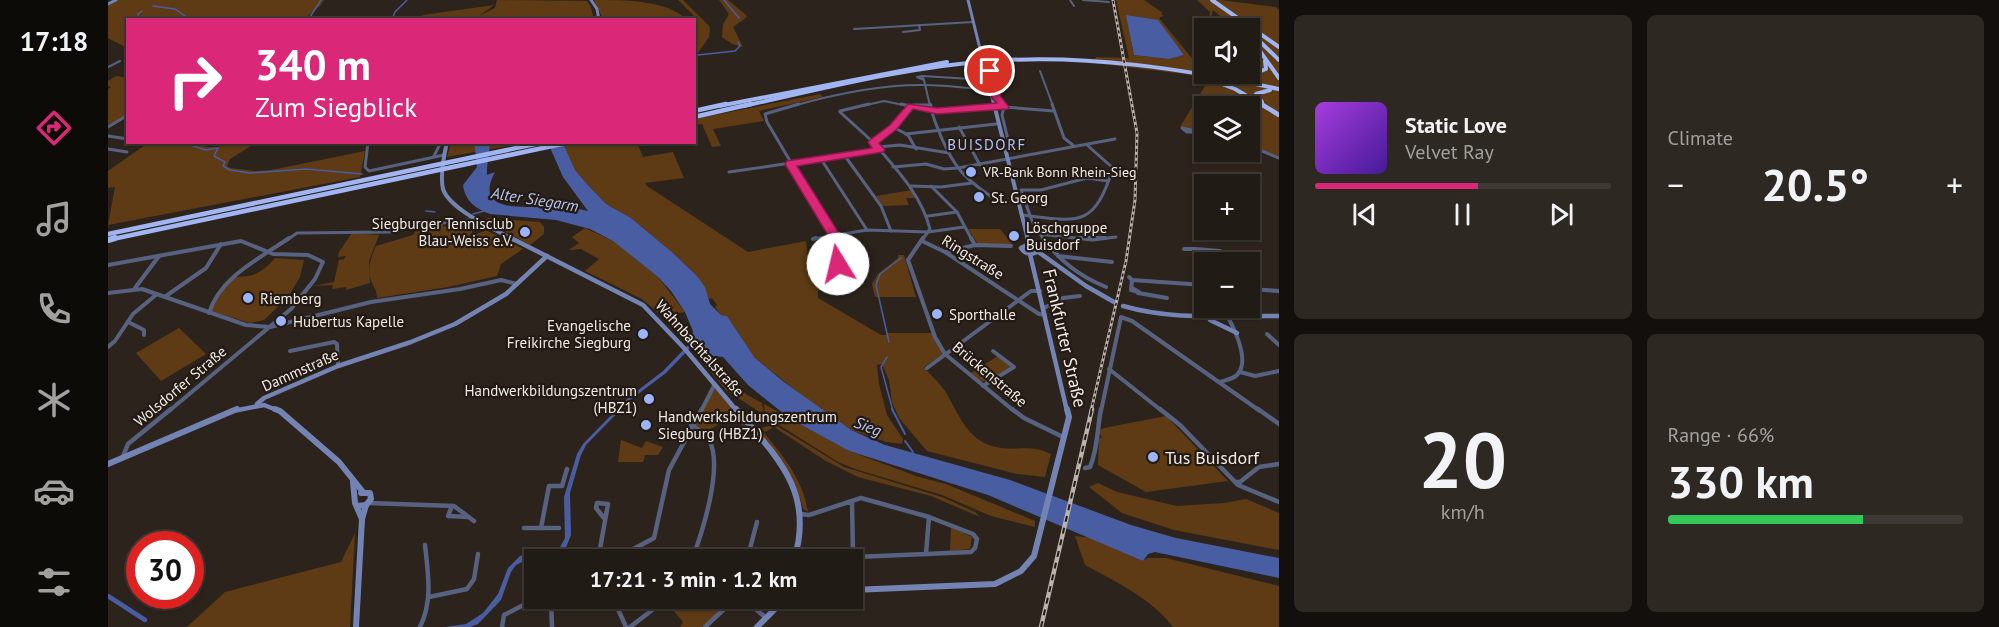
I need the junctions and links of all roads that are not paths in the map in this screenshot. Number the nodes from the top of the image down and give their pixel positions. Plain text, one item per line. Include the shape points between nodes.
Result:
1 (116, 0) edge
2 (591, 0) edge
3 (968, 0) edge
4 (1070, 0) edge
5 (1083, 0) edge
6 (1210, 0) edge
7 (1096, 1) edge
8 (1109, 2) dead end
9 (108, 4) edge
10 (1074, 6) dead end
11 (1098, 6) dead end
12 (1233, 17) joint
13 (599, 18) edge
14 (973, 22) junction
15 (919, 25) junction
16 (854, 29) dead end
17 (903, 32) dead end
18 (1260, 41) edge
19 (1279, 47) edge
20 (1260, 53) edge
21 (1279, 58) edge
22 (120, 61) dead end
23 (1265, 61) junction
24 (1126, 62) junction
25 (108, 67) edge
26 (990, 71) dead end
27 (1040, 71) dead end
28 (1194, 72) edge
29 (1194, 72) edge
30 (1260, 73) edge
31 (1279, 78) edge
32 (988, 80) junction
33 (1225, 84) edge
34 (1253, 84) edge
35 (1258, 84) edge
36 (815, 89) junction
37 (1279, 89) edge
38 (991, 90) junction
39 (931, 105) junction
40 (911, 106) junction
41 (995, 106) junction
42 (1004, 107) junction
43 (696, 111) edge
44 (933, 111) junction
45 (1054, 111) junction
46 (1278, 113) edge
47 (126, 116) edge
48 (696, 117) edge
49 (996, 124) dead end
50 (108, 127) edge
51 (893, 127) junction
52 (959, 127) junction
53 (941, 129) junction
54 (1203, 132) edge
55 (906, 134) junction
56 (108, 136) edge
57 (126, 139) edge
58 (1115, 140) dead end
59 (873, 142) junction
60 (368, 144) edge
61 (440, 144) edge
62 (447, 144) edge
63 (537, 144) edge
64 (561, 144) edge
65 (1086, 145) junction
66 (1075, 147) junction
67 (878, 148) junction
68 (1010, 148) dead end
69 (108, 149) edge
70 (916, 149) junction
71 (116, 150) junction
72 (1260, 150) edge
73 (127, 152) dead end
74 (950, 153) junction
75 (108, 155) edge
76 (444, 155) junction
77 (845, 156) junction
78 (434, 157) junction
79 (1279, 158) edge
80 (821, 159) junction
81 (1008, 161) junction
82 (791, 164) junction
83 (980, 165) junction
84 (893, 167) junction
85 (958, 168) junction
86 (428, 170) junction
87 (729, 172) dead end
88 (1108, 181) junction
89 (972, 183) junction
90 (910, 186) junction
91 (932, 186) junction
92 (997, 201) dead end
93 (957, 212) junction
94 (1022, 215) junction
95 (928, 216) junction
96 (1029, 216) junction
97 (476, 219) junction
98 (964, 227) junction
99 (867, 230) junction
100 (891, 231) junction
101 (928, 232) junction
102 (108, 234) edge
103 (1039, 234) junction
104 (834, 235) junction
105 (1116, 237) dead end
106 (813, 239) dead end
107 (108, 240) edge
108 (922, 241) junction
109 (221, 244) junction
110 (975, 245) junction
111 (1029, 245) junction
112 (1011, 246) dead end
113 (1184, 249) dead end
114 (1195, 249) junction
115 (269, 251) junction
116 (1037, 251) junction
117 (1220, 251) dead end
118 (945, 252) junction
119 (1197, 252) edge
120 (1030, 254) junction
121 (1057, 255) junction
122 (159, 256) junction
123 (547, 256) junction
124 (1112, 262) dead end
125 (838, 264) dead end
126 (108, 265) edge
127 (517, 284) junction
128 (1194, 284) edge
129 (1106, 287) dead end
130 (135, 288) junction
131 (1260, 290) edge
132 (1030, 291) joint
133 (1040, 291) junction
134 (1279, 291) edge
135 (108, 293) edge
136 (158, 294) junction
137 (166, 297) junction
138 (1080, 297) dead end
139 (1167, 298) dead end
140 (1018, 300) junction
141 (1114, 302) dead end
142 (1123, 306) dead end
143 (1044, 308) junction
144 (209, 314) junction
145 (1046, 315) junction
146 (1260, 315) edge
147 (1279, 316) edge
148 (1215, 318) edge
149 (1230, 318) edge
150 (1201, 319) junction
151 (128, 322) junction
152 (270, 327) junction
153 (1237, 333) junction
154 (1264, 333) dead end
155 (144, 335) dead end
156 (1279, 345) edge
157 (108, 347) edge
158 (290, 351) dead end
159 (993, 351) dead end
160 (945, 354) junction
161 (338, 366) junction
162 (927, 368) dead end
163 (1109, 369) junction
164 (1279, 371) edge
165 (1240, 372) junction
166 (1220, 382) junction
167 (715, 384) junction
168 (983, 386) junction
169 (257, 404) junction
170 (691, 424) junction
171 (1279, 424) edge
172 (1065, 438) junction
173 (123, 456) junction
174 (108, 464) edge
175 (1279, 464) edge
176 (1085, 468) dead end
177 (567, 469) dead end
178 (352, 479) junction
179 (1235, 483) junction
180 (363, 492) junction
181 (356, 497) junction
182 (852, 501) junction
183 (1279, 502) edge
184 (367, 504) junction
185 (452, 505) junction
186 (357, 506) junction
187 (801, 514) junction
188 (929, 517) junction
189 (604, 518) dead end
190 (362, 519) junction
191 (757, 522) dead end
192 (524, 528) dead end
193 (542, 528) junction
194 (559, 528) dead end
195 (425, 545) dead end
196 (600, 549) edge
197 (634, 549) edge
198 (695, 549) edge
199 (750, 549) edge
200 (797, 549) edge
201 (478, 554) dead end
202 (926, 554) junction
203 (863, 590) edge
204 (429, 597) junction
205 (524, 605) edge
206 (551, 609) edge
207 (619, 609) edge
208 (653, 609) edge
209 (724, 609) edge
210 (756, 609) edge
211 (775, 609) edge
212 (765, 617) junction
213 (356, 627) edge
214 (420, 627) edge
215 (502, 627) edge
216 (552, 627) edge
217 (628, 627) edge
218 (705, 627) edge
219 (757, 627) edge

1 - 9 main road
2 - 13 main road
3 - 14 main road
4 - 10 street
5 - 7 street
6 - 12 highway
7 - 8 street
7 - 11 street
12 - 19 highway
14 - 15 street
14 - 32 main road
15 - 16 street
15 - 17 street via 920,30
18 - 21 highway
20 - 23 highway
22 - 25 street
23 - 30 highway via 1266,69
23 - 31 highway
24 - 28 highway
24 - 29 highway
24 - 36 highway via 987,60 925,65
26 - 42 street via 997,98
27 - 45 street
32 - 38 main road
32 - 39 street via 923,78
33 - 46 highway
34 - 37 highway
35 - 37 highway
36 - 43 highway
36 - 48 highway
37 - 46 highway via 1263,90 1256,96
38 - 41 main road
38 - 82 street via 922,85 864,90 767,112 764,117
39 - 40 street
39 - 44 street
40 - 44 street
40 - 51 street
40 - 59 street via 884,101 840,111
41 - 42 street
41 - 44 street
41 - 81 main road
42 - 45 street
42 - 68 street via 1002,115
44 - 53 street
45 - 66 street via 1064,138
47 - 50 street
49 - 52 street
51 - 55 street
51 - 59 street
52 - 53 street
52 - 83 street
53 - 55 street
53 - 74 street
54 - 54 street via 1191,129 1182,128 1188,132
55 - 70 street
56 - 57 street
58 - 65 street
59 - 67 street
60 - 78 street via 364,167 369,171
61 - 78 street
62 - 76 main road, Wahnbachtalstraße
63 - 86 highway
64 - 86 highway
65 - 66 street
65 - 88 street via 1112,166
66 - 81 street
67 - 70 street via 900,145
67 - 77 street
67 - 84 street
69 - 71 street
70 - 74 street
71 - 73 street
71 - 75 street
72 - 79 street
74 - 85 street
76 - 78 street
76 - 97 main road, Wahnbachtalstraße via 443,188 456,207
77 - 80 street
77 - 100 street via 881,206
80 - 82 street
80 - 99 street
81 - 83 street
81 - 94 main road
82 - 87 street
82 - 104 street
83 - 85 street
84 - 85 street via 927,164
84 - 90 street
85 - 89 street
86 - 102 highway
86 - 107 highway
88 - 96 street via 1096,210 1087,217 1068,220
88 - 96 street via 1087,178 1041,190 1022,189
89 - 91 street
89 - 92 street
90 - 91 street
90 - 95 street
91 - 93 street
93 - 95 street
93 - 98 street
94 - 96 street
94 - 111 main road
95 - 101 street, Ringstraße
96 - 103 street
97 - 115 street via 406,224 390,232 297,233
97 - 123 main road, Wahnbachtalstraße
98 - 101 street
98 - 110 street
99 - 100 street
99 - 104 street
100 - 101 street
101 - 108 street, Ringstraße
103 - 105 street via 1093,240
103 - 121 street
104 - 106 street
104 - 125 street
108 - 118 street, Ringstraße
108 - 160 street, Brückenstraße via 908,260 935,337
109 - 115 street via 241,241
109 - 122 street
109 - 137 street via 210,265
110 - 112 street
110 - 118 street
111 - 116 main road
111 - 120 main road, Frankfurter Straße via 1022,248
113 - 114 street
114 - 117 street
114 - 119 street
115 - 144 street via 226,284 214,297
115 - 152 street, Wolsdorfer Straße via 276,255 316,256 323,262 296,304
116 - 120 main road
116 - 141 main road
118 - 140 street, Ringstraße
120 - 133 main road, Frankfurter Straße
121 - 124 street
121 - 129 street via 1094,284
122 - 126 street
122 - 130 street
123 - 127 main road, Dammstraße
123 - 167 main road, Wahnbachtalstraße via 642,305
127 - 152 street via 501,280 371,302
127 - 161 main road, Dammstraße via 490,308 422,338
128 - 139 street via 1131,278 1132,288 1138,289 1138,293
130 - 135 street
130 - 136 street
131 - 134 street
132 - 133 street
132 - 140 street
133 - 143 main road, Frankfurter Straße
136 - 137 street
136 - 151 street
137 - 144 street
138 - 143 street via 1063,298
140 - 145 street, Ringstraße
140 - 160 street
142 - 150 main road via 1151,314
143 - 145 main road, Frankfurter Straße
144 - 152 street via 246,325
145 - 172 main road, Frankfurter Straße via 1066,403 1069,423
146 - 147 main road
148 - 150 main road
149 - 153 street
150 - 153 main road
151 - 155 street via 144,330
151 - 157 street
152 - 173 street, Wolsdorfer Straße via 128,444
153 - 165 street via 1243,354
154 - 156 street
158 - 161 street via 334,342
159 - 168 street via 1014,367
160 - 162 street
160 - 168 street, Brückenstraße
161 - 169 main road, Dammstraße
163 - 166 street via 1119,322 1125,317
163 - 176 street via 1096,454 1090,467
163 - 179 street via 1180,425
164 - 165 street via 1255,376
165 - 166 street
166 - 171 street
167 - 170 street
167 - 187 main road, Wahnbachtalstraße via 781,462 791,478
168 - 172 street, Brückenstraße via 1024,418
169 - 173 main road, Dammstraße
169 - 178 main road via 282,413 339,462
170 - 197 street via 669,470 654,538
170 - 198 street via 709,440 713,464 705,518
172 - 203 main road, Frankfurter Straße via 1040,537 1028,565 995,584
173 - 174 main road, Wolsdorfer Straße
175 - 179 street via 1259,466
177 - 193 street via 562,486 549,486
178 - 180 main road
178 - 181 main road
179 - 183 street
180 - 181 main road
180 - 184 main road via 372,495
181 - 186 main road
182 - 187 street
182 - 188 street via 861,498
182 - 202 street via 855,557
184 - 185 street
184 - 186 main road
184 - 190 main road
185 - 185 street via 448,516 471,519
186 - 190 main road
187 - 200 main road, Wahnbachtalstraße
188 - 202 street
188 - 202 street via 977,539 971,552
189 - 196 street
190 - 213 main road
191 - 199 street
192 - 193 street
193 - 194 street
195 - 204 street
201 - 204 street via 474,579 467,589
204 - 214 street
205 - 215 street via 504,615
206 - 216 street
207 - 217 street
208 - 217 street
209 - 218 street
210 - 212 street
211 - 212 main road
212 - 219 main road

